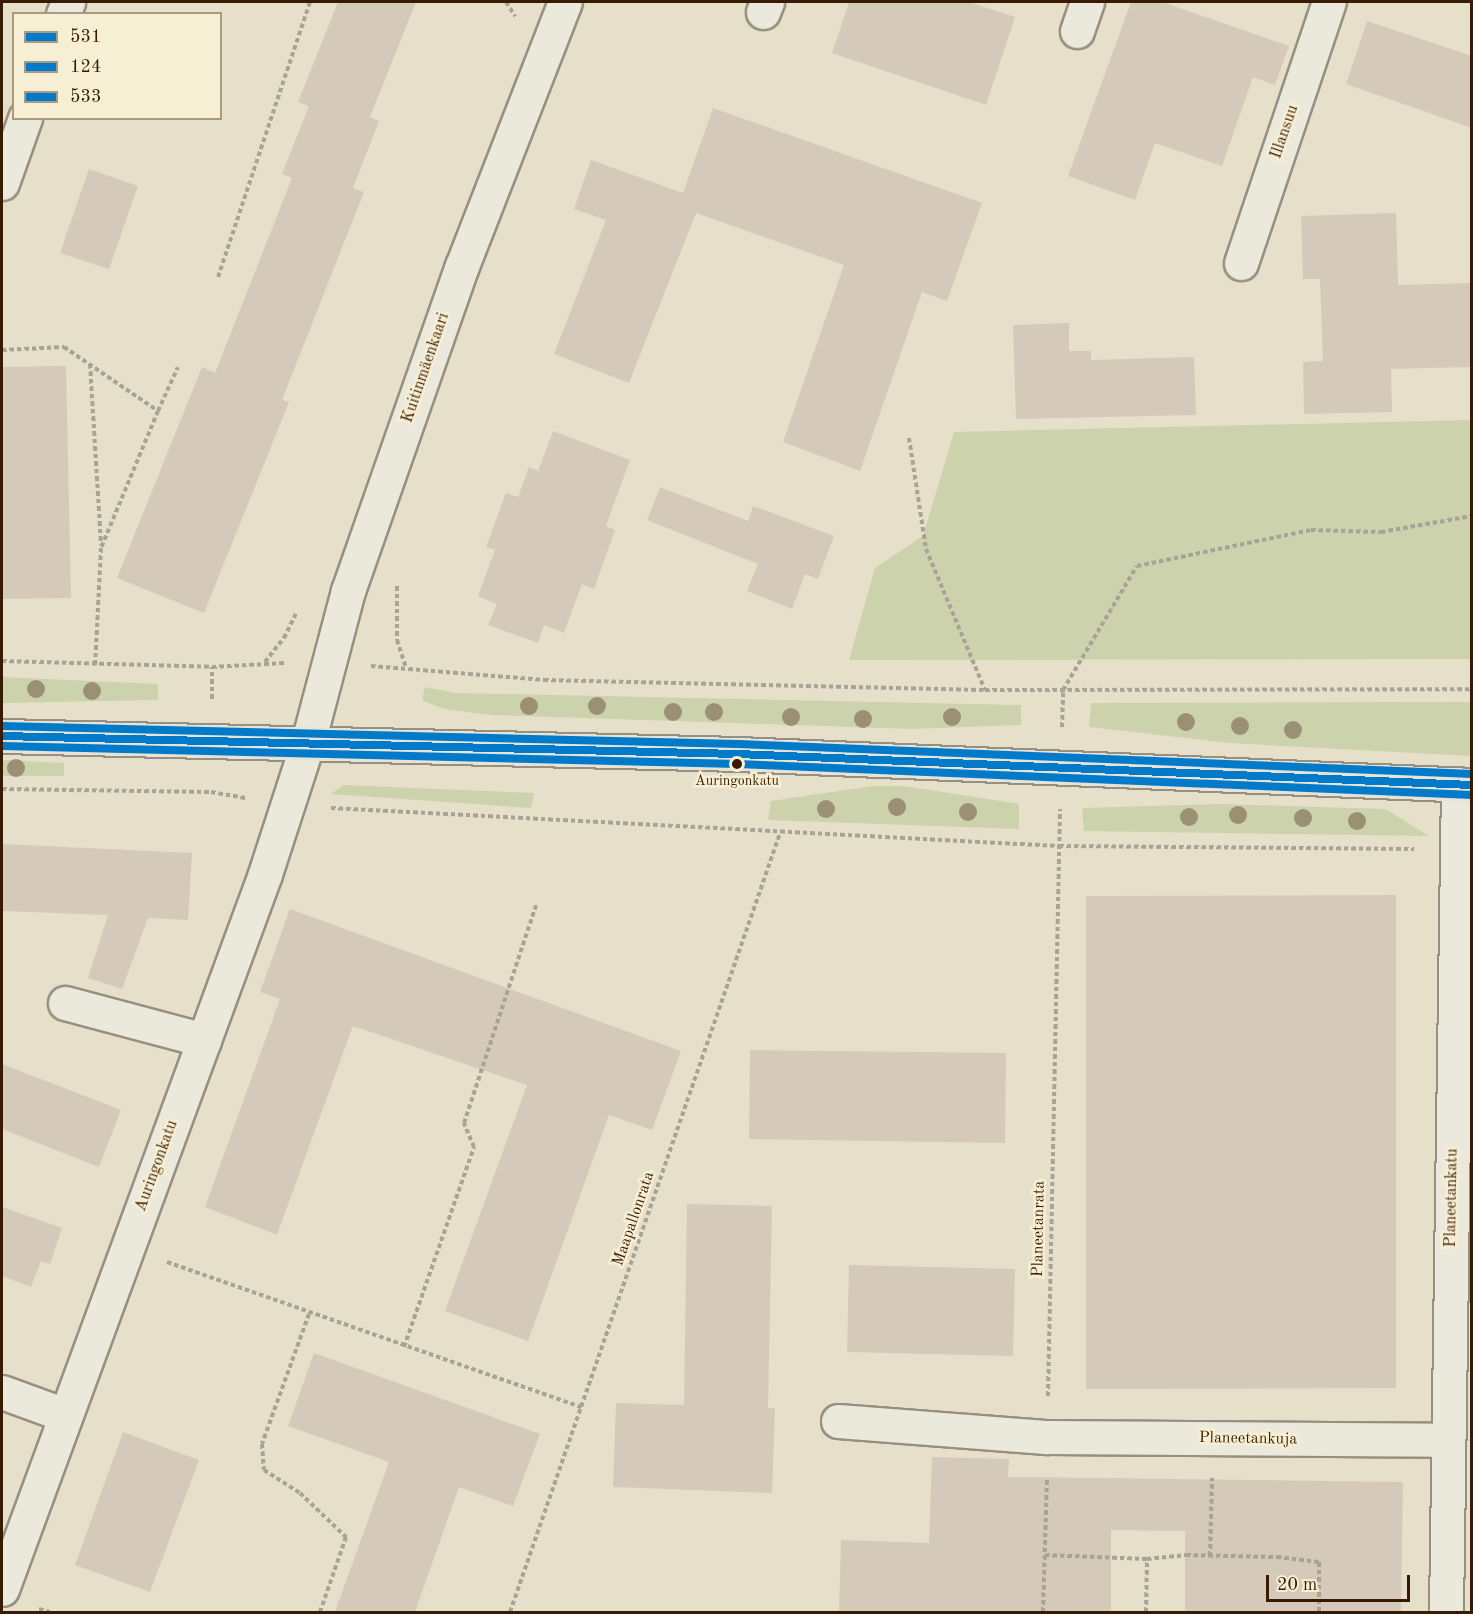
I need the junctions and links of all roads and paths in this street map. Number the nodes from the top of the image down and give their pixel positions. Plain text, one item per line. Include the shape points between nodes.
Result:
1 (310, 2) edge
2 (506, 2) edge
3 (565, 2) edge
4 (1329, 2) edge
5 (516, 17) dead end
6 (25, 120) edge
7 (2, 183) edge
8 (1241, 263) dead end
9 (218, 277) dead end
10 (2, 350) edge
11 (90, 364) junction
12 (178, 367) dead end
13 (158, 411) junction
14 (909, 438) dead end
15 (1472, 516) edge
16 (101, 548) junction
17 (2, 661) edge
18 (95, 665) junction
19 (329, 665) junction
20 (1472, 688) edge
21 (985, 690) junction
22 (1063, 690) junction
23 (2, 736) edge
24 (308, 742) junction
25 (1465, 784) edge
26 (2, 789) edge
27 (287, 806) junction
28 (780, 833) junction
29 (1059, 846) junction
30 (1456, 851) junction
31 (536, 905) dead end
32 (65, 1003) dead end
33 (204, 1040) junction
34 (127, 1247) junction
35 (309, 1314) junction
36 (404, 1347) junction
37 (2, 1392) edge
38 (581, 1407) junction
39 (65, 1415) junction
40 (838, 1421) dead end
41 (1047, 1437) junction
42 (1213, 1438) junction
43 (1448, 1440) junction
44 (1045, 1555) junction
45 (1210, 1556) junction
46 (1147, 1559) junction
47 (2, 1589) edge
48 (320, 1612) edge
49 (510, 1612) edge
50 (1043, 1612) edge
51 (1146, 1612) edge
52 (1319, 1612) edge
53 (1446, 1612) edge

1 - 9 path
2 - 5 path
3 - 19 street, Kuitinmäenkaari via 462,266 348,591
4 - 8 street, Illansuu
6 - 7 street
10 - 11 path via 64,347
11 - 13 path
11 - 16 path
12 - 13 path
13 - 16 path
14 - 21 path via 926,549
15 - 22 path via 1381,532 1311,530 1137,566
16 - 18 path
17 - 18 path
18 - 19 path
19 - 21 path via 544,680
19 - 24 street, Kuitinmäenkaari
20 - 22 path
21 - 22 path
23 - 24 main road
24 - 25 main road via 738,754
24 - 27 street, Auringonkatu
25 - 30 street, Planeetankatu
26 - 27 path via 211,792
27 - 28 path
27 - 33 street, Auringonkatu
28 - 29 path
28 - 38 path, Maapallonrata
29 - 30 path
29 - 41 path, Planeetanrata
30 - 43 street, Planeetankatu
31 - 36 path via 464,1123 474,1147
32 - 33 street
33 - 34 street, Auringonkatu
34 - 35 path
34 - 39 street, Auringonkatu
35 - 36 path
35 - 48 path via 262,1444 264,1470 300,1493 346,1537
36 - 38 path
37 - 39 street
38 - 49 path, Maapallonrata
39 - 47 street, Auringonkatu
40 - 41 street, Planeetankuja
41 - 42 street, Planeetankuja
41 - 44 path, Planeetanrata
42 - 43 street, Planeetankuja
42 - 45 path
43 - 53 street, Planeetankatu
44 - 46 path
44 - 50 path, Planeetanrata
45 - 46 path
45 - 52 path via 1319,1562
46 - 51 path

